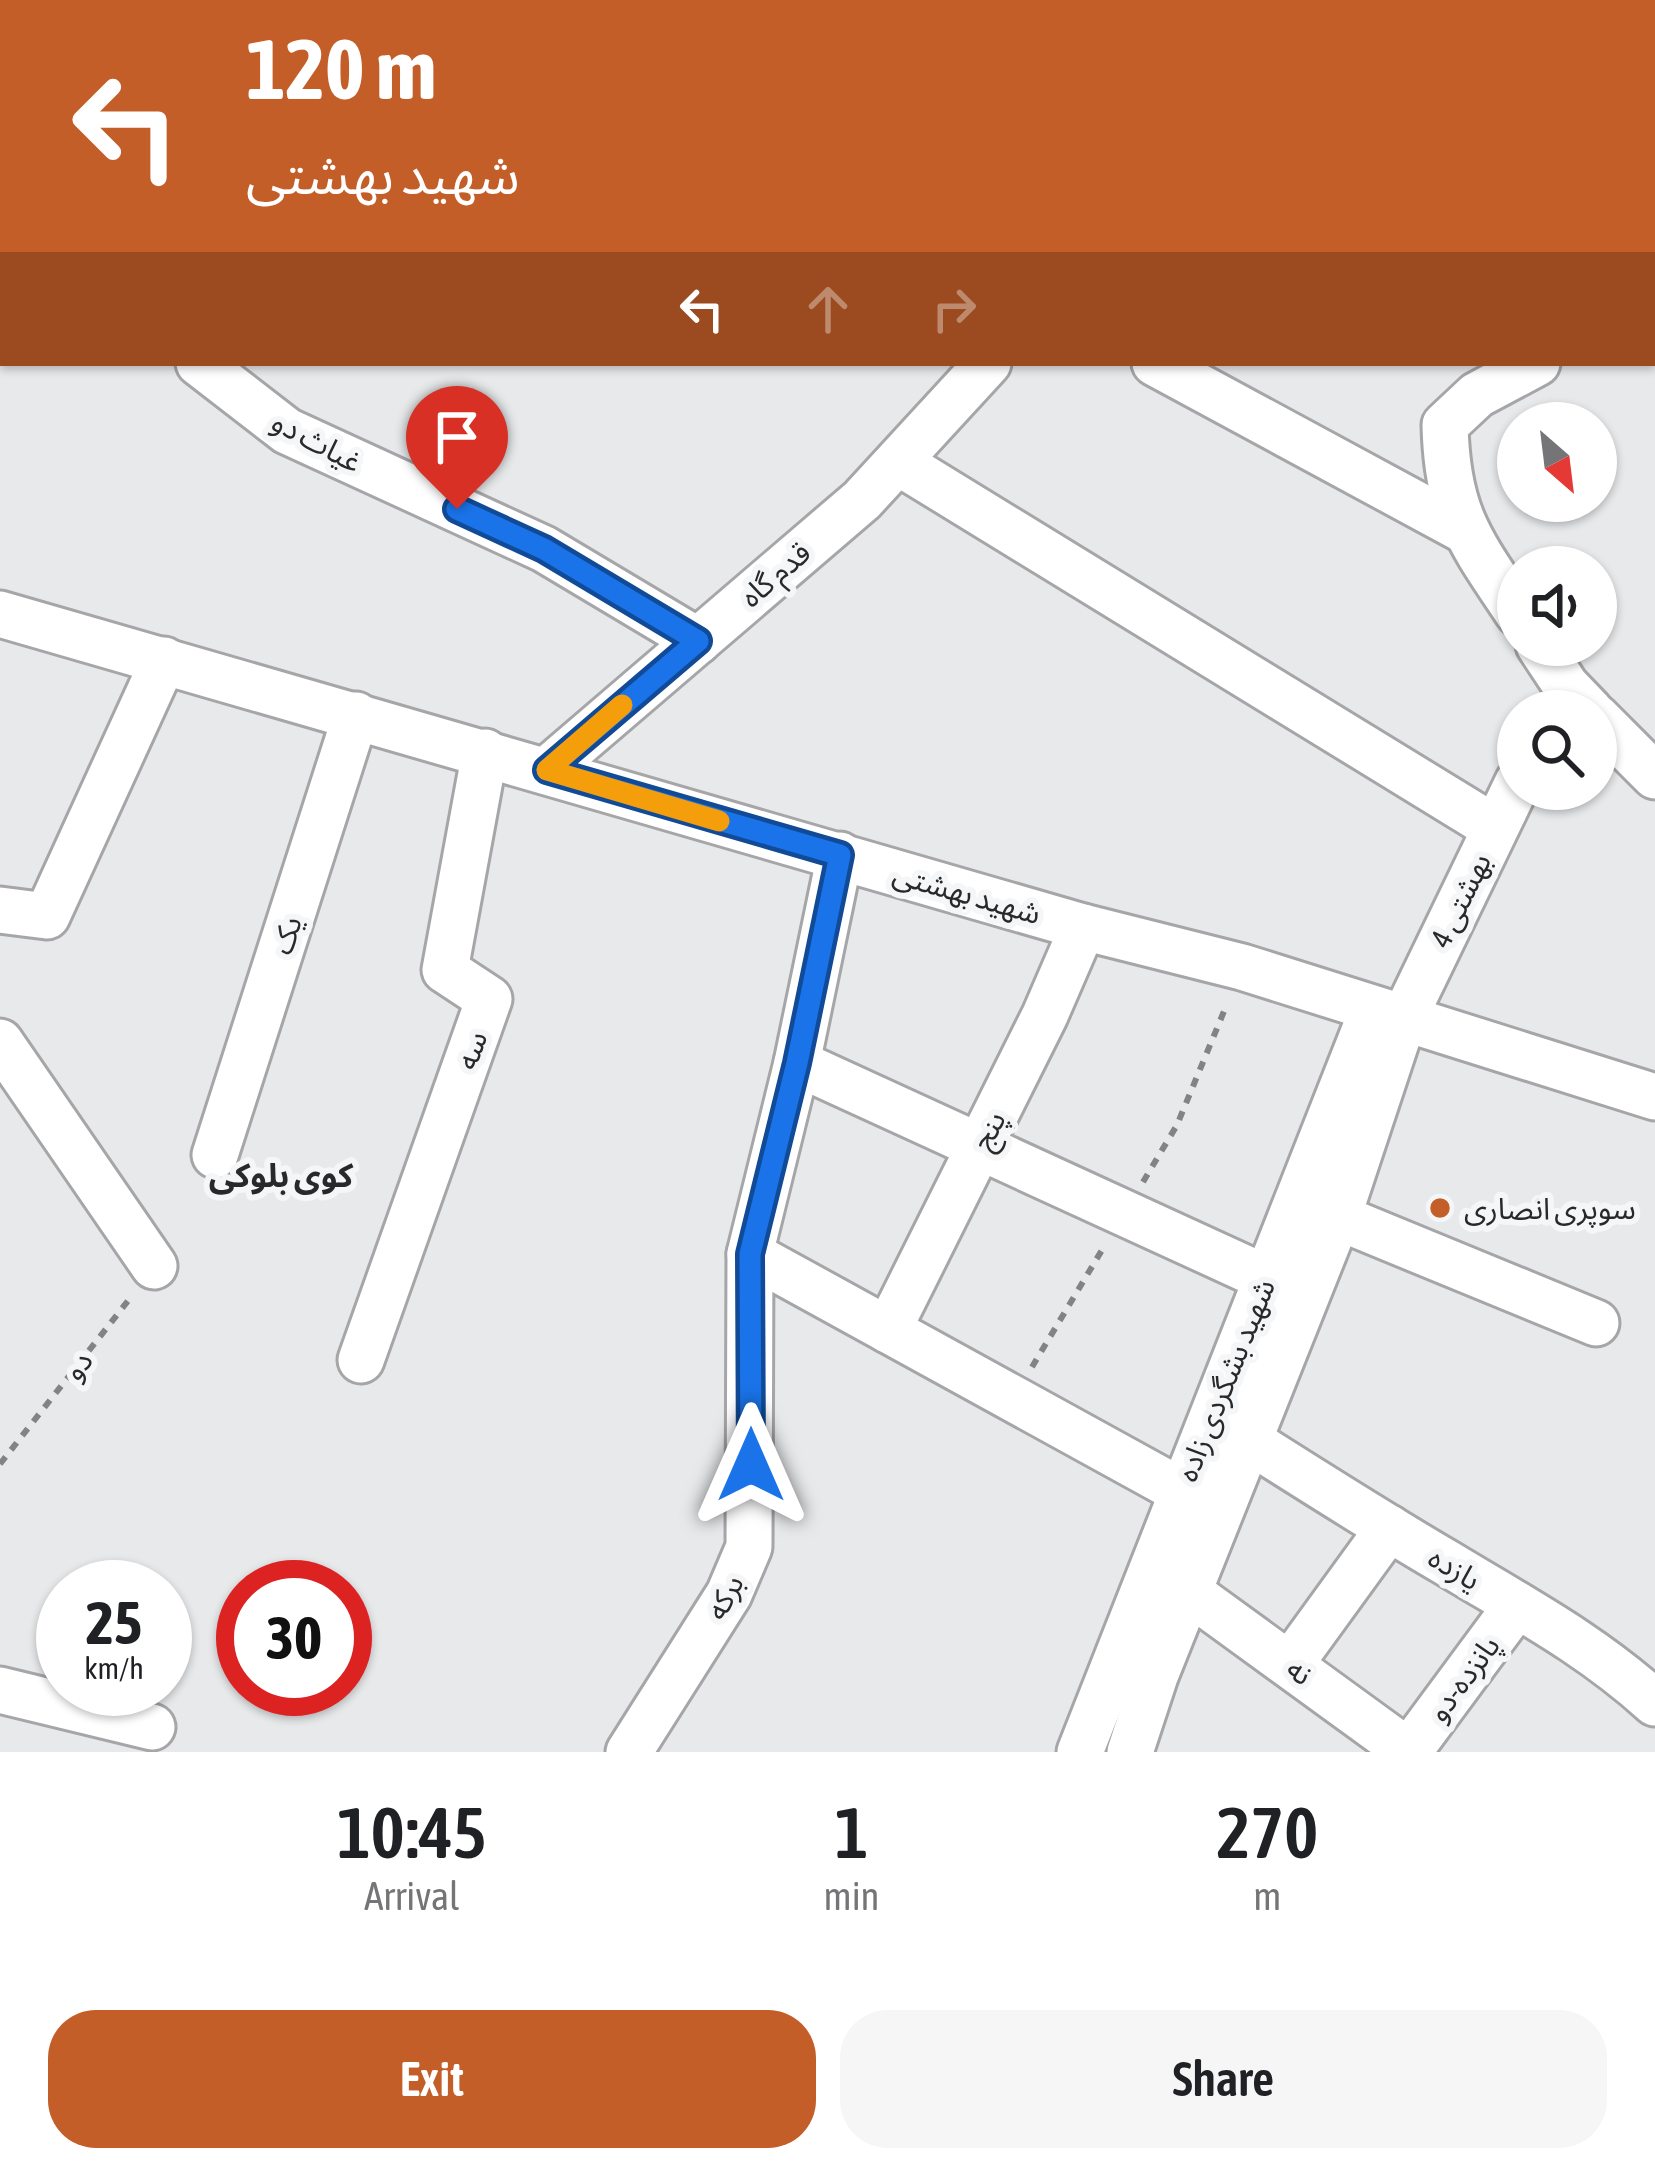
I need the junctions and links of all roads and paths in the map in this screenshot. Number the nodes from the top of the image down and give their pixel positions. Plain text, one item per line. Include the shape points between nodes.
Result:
1 (203, 366) edge
2 (985, 366) edge
3 (1161, 366) edge
4 (1531, 366) edge
5 (898, 462) junction
6 (1462, 529) junction
7 (1497, 582) edge
8 (0, 614) edge
9 (698, 641) junction
10 (164, 660) junction
11 (356, 715) junction
12 (1617, 742) edge
13 (484, 752) junction
14 (547, 770) junction
15 (1655, 776) edge
16 (1504, 810) edge
17 (1495, 828) junction
18 (840, 855) junction
19 (0, 910) edge
20 (1083, 927) junction
21 (1388, 1014) junction
22 (797, 1063) junction
23 (8, 1073) edge
24 (1654, 1095) edge
25 (980, 1145) junction
26 (215, 1155) dead end
27 (1338, 1217) junction
28 (750, 1254) junction
29 (154, 1266) joint
30 (1266, 1278) junction
31 (1596, 1323) dead end
32 (888, 1330) junction
33 (361, 1360) dead end
34 (1228, 1432) junction
35 (0, 1464) edge
36 (1181, 1491) junction
37 (1389, 1528) junction
38 (1189, 1592) junction
39 (1517, 1605) junction
40 (1291, 1664) junction
41 (0, 1690) edge
42 (1655, 1703) edge
43 (152, 1727) dead end
44 (629, 1752) edge
45 (1080, 1752) edge
46 (1130, 1752) edge
47 (1409, 1752) edge

1 - 9 street, غیاث دو via 286,431 544,549
2 - 5 street, قدم گاه
3 - 6 street
4 - 6 street via 1478,395 1445,425 1446,471
5 - 9 street, قدم گاه
5 - 17 street
6 - 7 street
8 - 10 street, شهید بهشتی
9 - 14 street, قدم گاه
10 - 11 street, شهید بهشتی
10 - 19 street via 47,916
11 - 13 street, شهید بهشتی
11 - 26 street, یک
12 - 15 street
13 - 14 street, شهید بهشتی
13 - 33 street, سه via 445,970 489,999
14 - 18 street, شهید بهشتی
16 - 17 street, بهشتی 4
17 - 21 street, بهشتی 4
18 - 20 street, شهید بهشتی
18 - 22 street, برکه
20 - 21 street, شهید بهشتی
20 - 25 street, پنج
21 - 24 street, شهید بهشتی
21 - 27 street, شهید بشگردی زاده
21 - 30 street, شهید بشگردی زاده
22 - 25 street
22 - 28 street, برکه
23 - 29 street
25 - 30 street
25 - 32 street, پنج
27 - 31 street
27 - 34 street, شهید بشگردی زاده
28 - 32 street
28 - 44 street, برکه via 749,1547 729,1594
29 - 35 path, دو
30 - 34 street, شهید بشگردی زاده
32 - 36 street
34 - 36 street, شهید بشگردی زاده
34 - 37 street, یازده
34 - 38 street, شهید بشگردی زاده
36 - 45 street, شهید بشگردی زاده
37 - 39 street, یازده
37 - 40 street
38 - 40 street, نه
38 - 46 street, شهید بشگردی زاده
39 - 42 street, یازده via 1613,1665
39 - 47 street, پانزده-دو
40 - 47 street, نه
41 - 43 street

